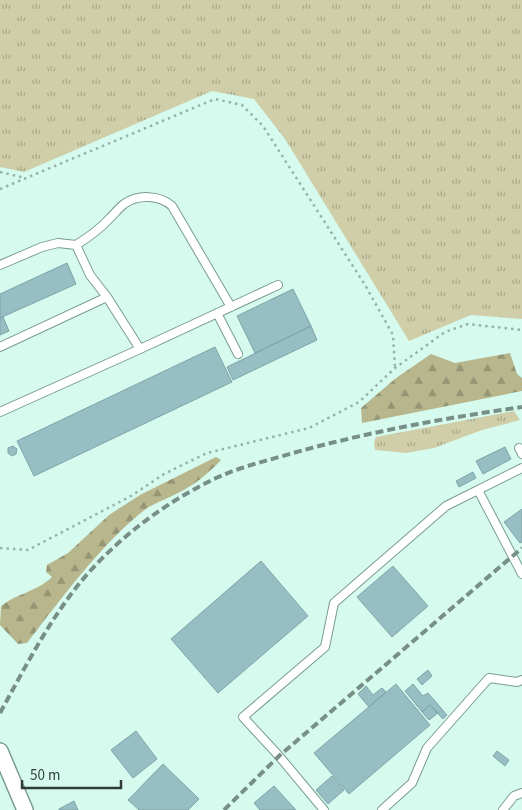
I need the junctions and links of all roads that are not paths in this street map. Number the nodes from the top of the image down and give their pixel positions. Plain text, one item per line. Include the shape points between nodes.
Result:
1 (76, 245) junction
2 (0, 265) edge
3 (278, 285) dead end
4 (107, 296) junction
5 (231, 307) junction
6 (217, 314) junction
7 (0, 347) edge
8 (140, 350) junction
9 (238, 354) dead end
10 (0, 411) edge
11 (522, 468) edge
12 (478, 490) junction
13 (522, 574) edge
14 (522, 680) edge
15 (0, 751) edge
16 (522, 792) edge
17 (25, 810) edge
18 (324, 810) edge
19 (382, 810) edge
20 (503, 810) edge

1 - 2 lane via 58,243 42,247
1 - 4 lane via 90,275
1 - 5 lane via 91,236 125,203 146,197 166,200
3 - 5 lane
4 - 7 lane
4 - 8 lane
5 - 6 lane
6 - 8 lane
6 - 9 lane
8 - 10 lane
11 - 12 lane
12 - 13 lane
12 - 18 lane via 446,506 334,603 325,647 243,717
14 - 19 lane via 489,678 428,748 412,783
15 - 17 street
16 - 20 lane via 514,796

